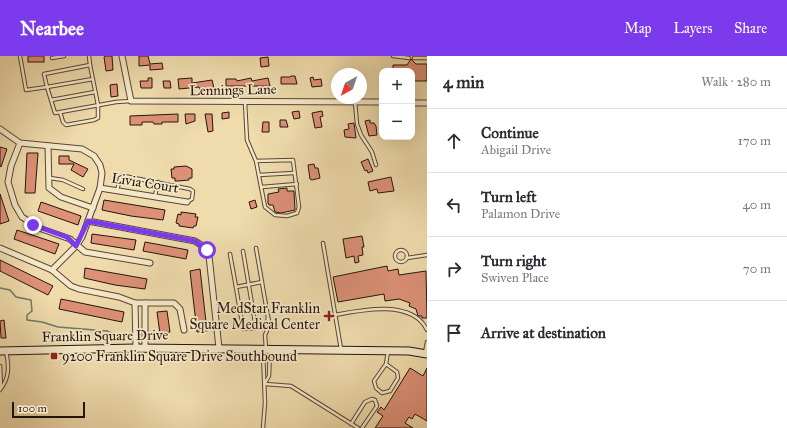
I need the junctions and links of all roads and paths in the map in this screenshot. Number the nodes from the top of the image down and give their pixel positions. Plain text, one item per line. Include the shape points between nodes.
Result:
1 (20, 56) edge
2 (64, 56) edge
3 (89, 56) edge
4 (122, 56) edge
5 (392, 56) edge
6 (52, 58) dead end
7 (409, 58) dead end
8 (414, 58) dead end
9 (427, 58) edge
10 (90, 65) junction
11 (93, 79) junction
12 (47, 87) junction
13 (96, 92) junction
14 (50, 100) junction
15 (131, 101) junction
16 (245, 101) junction
17 (331, 102) edge
18 (367, 102) edge
19 (379, 102) edge
20 (415, 102) edge
21 (427, 103) edge
22 (355, 104) edge
23 (98, 105) junction
24 (60, 112) junction
25 (0, 129) edge
26 (20, 143) junction
27 (48, 146) junction
28 (256, 161) junction
29 (376, 165) dead end
30 (294, 173) junction
31 (259, 175) junction
32 (48, 178) junction
33 (158, 182) junction
34 (297, 184) junction
35 (83, 188) dead end
36 (100, 188) junction
37 (262, 188) junction
38 (118, 191) junction
39 (155, 197) junction
40 (187, 202) joint
41 (93, 208) junction
42 (88, 221) junction
43 (323, 243) dead end
44 (76, 246) junction
45 (0, 248) edge
46 (256, 248) dead end
47 (243, 250) dead end
48 (230, 254) dead end
49 (427, 255) edge
50 (407, 258) junction
51 (150, 263) dead end
52 (52, 270) junction
53 (262, 282) junction
54 (249, 285) junction
55 (236, 287) junction
56 (135, 303) junction
57 (145, 303) junction
58 (335, 315) junction
59 (427, 329) edge
60 (184, 330) dead end
61 (427, 342) edge
62 (136, 348) junction
63 (145, 348) junction
64 (219, 348) junction
65 (266, 350) junction
66 (341, 350) junction
67 (3, 351) edge
68 (388, 351) junction
69 (426, 353) edge
70 (386, 364) junction
71 (0, 366) edge
72 (265, 384) junction
73 (0, 389) edge
74 (351, 424) junction
75 (263, 428) edge
76 (358, 428) edge
77 (362, 428) edge

1 - 12 lane via 26,90
2 - 6 lane
3 - 10 lane
4 - 15 street
5 - 7 lane
8 - 9 lane
10 - 11 lane
10 - 12 lane via 44,74
11 - 12 lane
11 - 13 lane
12 - 14 lane
13 - 14 lane
13 - 23 lane
14 - 24 lane via 55,112
15 - 16 street, Lennings Lane
15 - 23 lane
16 - 17 street, Lennings Lane
16 - 28 lane via 247,140
18 - 19 street, Lennings Lane
20 - 21 street
22 - 29 lane via 357,124
23 - 24 lane
23 - 24 lane via 98,118 94,120 66,125
25 - 26 street
26 - 27 street
26 - 44 street via 8,176 9,188 18,212 28,222 67,237
27 - 32 street
27 - 36 street via 82,149 94,156 102,169
28 - 30 lane via 293,160
28 - 31 lane
30 - 31 lane
30 - 34 lane
31 - 37 lane
32 - 35 lane via 59,178
32 - 41 street via 49,188 56,195
33 - 38 lane via 124,176 120,178
33 - 39 lane
33 - 40 lane via 192,190 192,199
34 - 37 lane
34 - 37 lane via 299,207 297,213 287,216 275,215 265,207
36 - 38 street, Livia Court
36 - 41 street
38 - 39 street, Livia Court
39 - 40 street, Livia Court
41 - 42 street
42 - 44 street
42 - 64 street via 179,237 195,241 204,247 208,256
43 - 58 lane
44 - 51 street via 89,253
44 - 52 street
45 - 52 street
46 - 53 lane
47 - 54 lane
48 - 55 lane
49 - 50 lane
50 - 50 lane via 403,250 399,250 395,256 400,262
52 - 56 street via 71,286
53 - 54 lane
53 - 65 lane via 270,324 265,335
54 - 55 lane
54 - 55 lane via 256,328 243,330
56 - 57 street
56 - 62 street
57 - 60 street via 174,303 180,309
57 - 63 street
58 - 59 lane via 367,308 392,309 411,316
58 - 66 lane
61 - 69 lane
62 - 63 street, Franklin Square Drive
62 - 67 street, Franklin Square Drive
63 - 64 street, Franklin Square Drive
64 - 65 street, Franklin Square Drive
65 - 66 street, Franklin Square Drive
65 - 72 lane
65 - 72 lane via 269,376
66 - 68 street, Franklin Square Drive
67 - 73 lane via 9,371
68 - 69 street, Franklin Square Drive via 409,350
68 - 70 lane
70 - 70 lane via 397,372 398,378 390,391 382,393 376,388 374,381
71 - 73 lane
72 - 74 lane via 291,386
72 - 75 lane
74 - 76 lane
74 - 77 lane via 365,402 372,399 377,406

